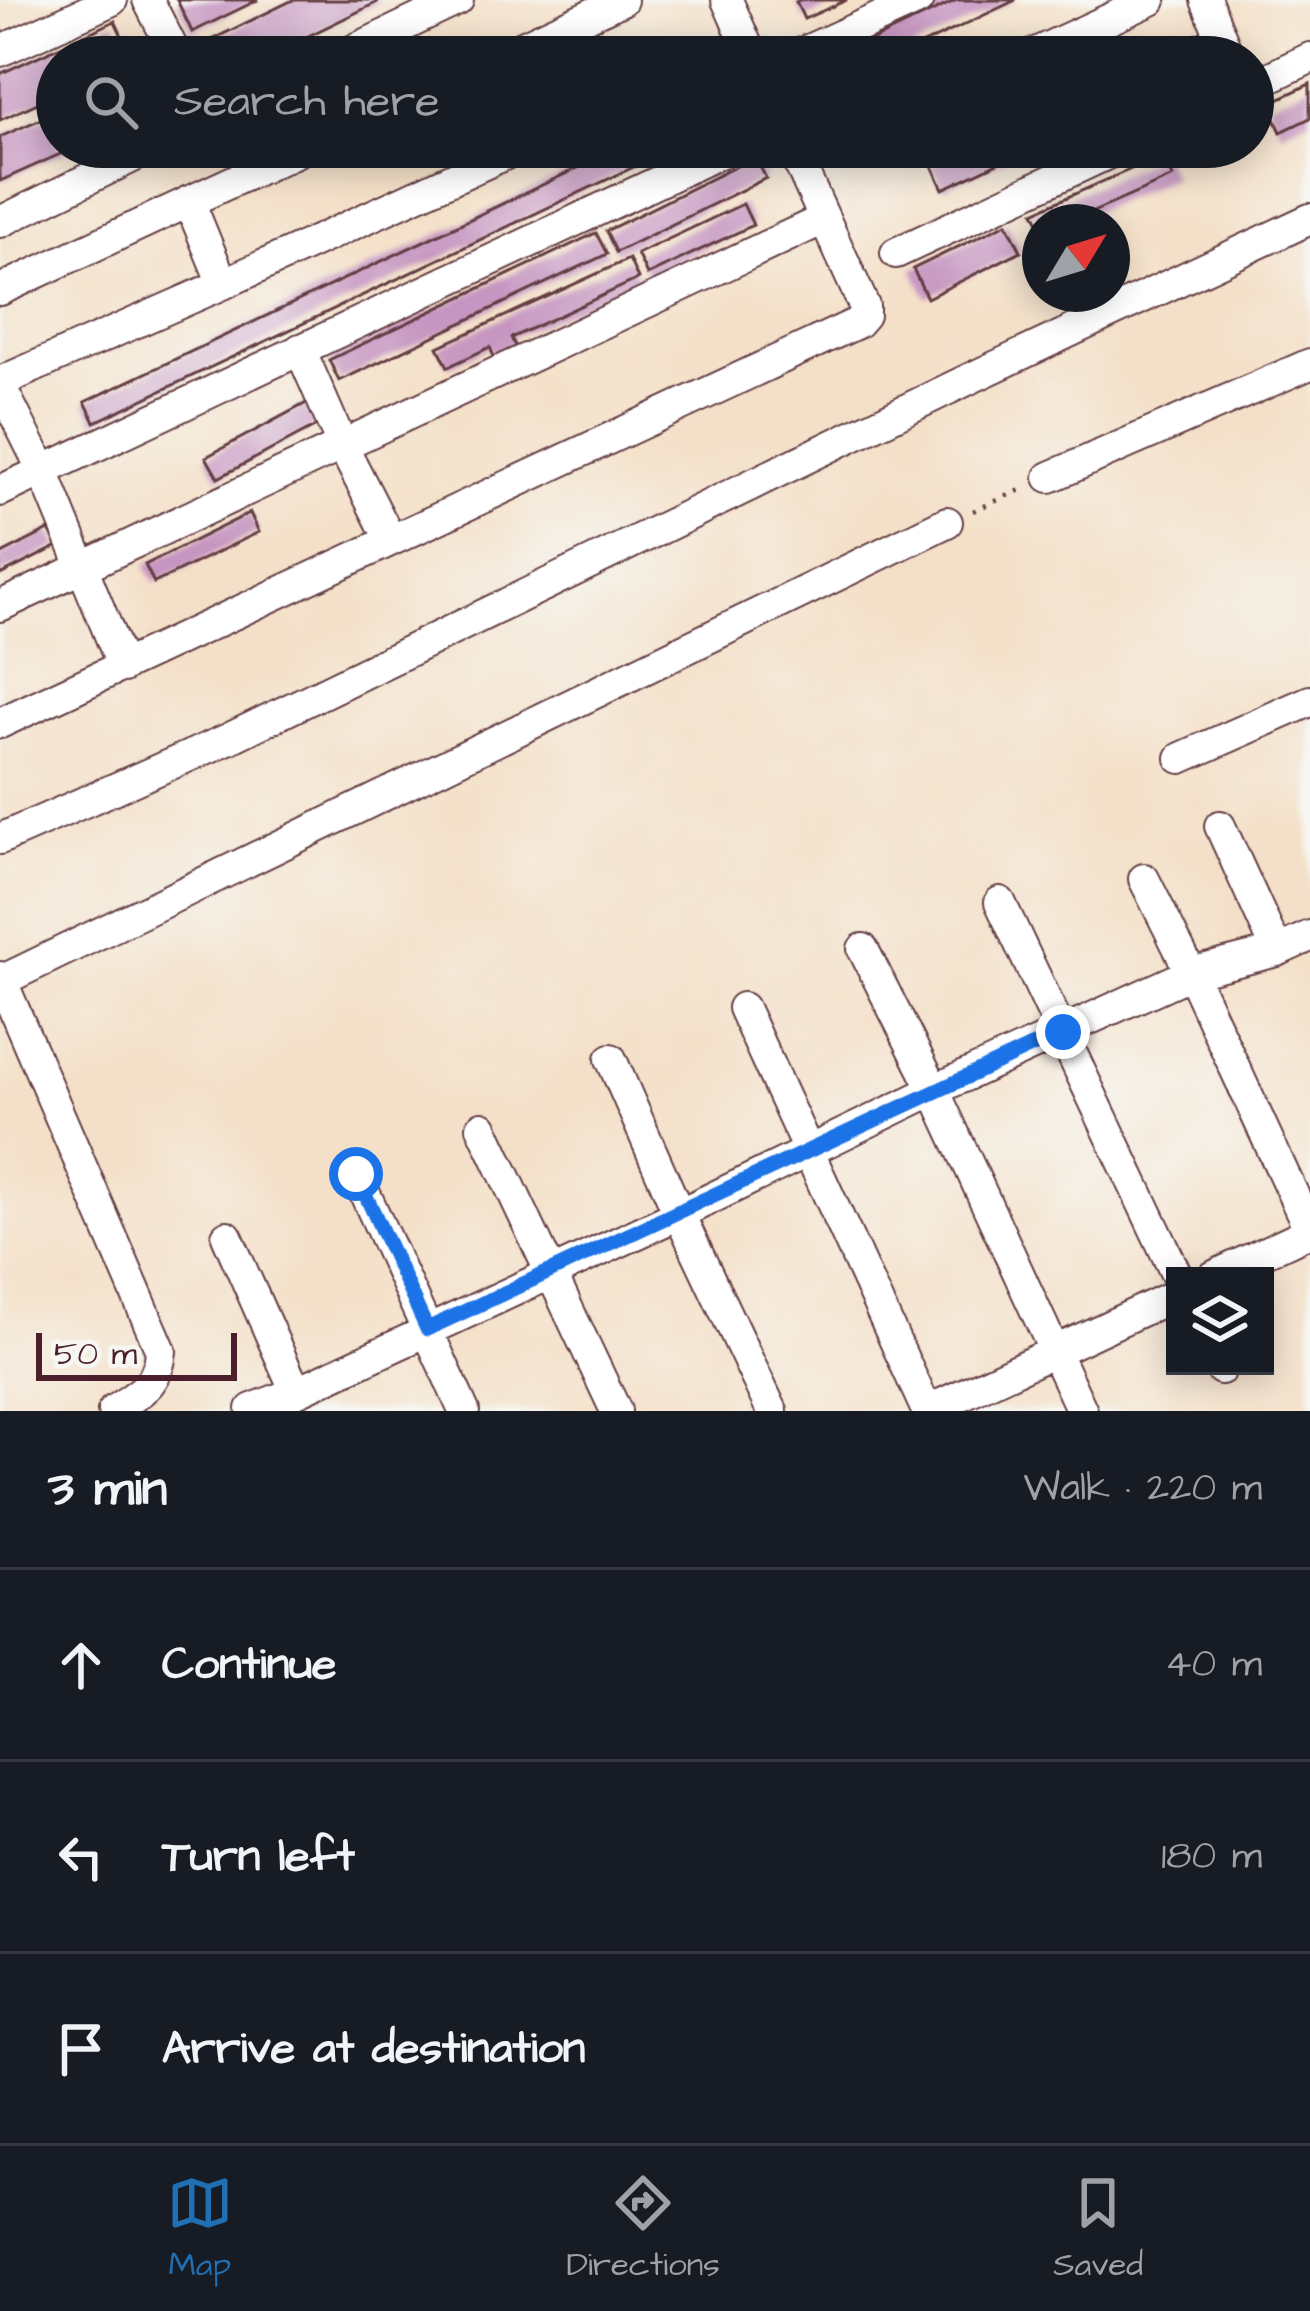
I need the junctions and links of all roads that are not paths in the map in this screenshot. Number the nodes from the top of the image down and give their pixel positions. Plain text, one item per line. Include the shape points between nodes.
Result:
1 (112, 0) edge
2 (148, 0) edge
3 (458, 0) edge
4 (622, 0) edge
5 (727, 0) edge
6 (918, 0) edge
7 (1150, 0) edge
8 (1206, 0) edge
9 (418, 8) edge
10 (166, 36) edge
11 (373, 36) edge
12 (544, 36) edge
13 (743, 36) edge
14 (839, 36) edge
15 (1072, 36) edge
16 (1221, 36) edge
17 (0, 51) edge
18 (1310, 58) edge
19 (1274, 75) edge
20 (110, 168) edge
21 (261, 168) edge
22 (474, 168) edge
23 (687, 168) edge
24 (801, 168) edge
25 (1077, 168) edge
26 (189, 202) junction
27 (824, 219) junction
28 (1310, 219) edge
29 (0, 222) edge
30 (896, 253) dead end
31 (223, 284) junction
32 (0, 290) edge
33 (300, 349) junction
34 (1310, 364) edge
35 (0, 383) edge
36 (342, 445) junction
37 (43, 471) junction
38 (1050, 476) road end
39 (0, 491) edge
40 (947, 523) road end
41 (390, 539) junction
42 (82, 569) junction
43 (0, 606) edge
44 (123, 667) junction
45 (1310, 701) edge
46 (0, 723) edge
47 (1181, 758) dead end
48 (1220, 826) dead end
49 (0, 839) edge
50 (1144, 879) dead end
51 (1000, 902) dead end
52 (1310, 936) edge
53 (863, 949) dead end
54 (1277, 951) junction
55 (1191, 973) junction
56 (1, 979) edge
57 (743, 1008) dead end
58 (1063, 1032) junction
59 (611, 1059) dead end
60 (934, 1090) junction
61 (482, 1127) dead end
62 (808, 1153) junction
63 (356, 1174) dead end
64 (679, 1214) junction
65 (1310, 1231) edge
66 (226, 1236) dead end
67 (1174, 1267) edge
68 (1233, 1267) edge
69 (550, 1272) junction
70 (1166, 1298) edge
71 (427, 1329) junction
72 (1054, 1351) junction
73 (296, 1392) junction
74 (253, 1409) edge
75 (113, 1411) edge
76 (464, 1411) edge
77 (616, 1411) edge
78 (772, 1411) edge
79 (1082, 1411) edge

1 - 17 street
2 - 10 street
3 - 9 street
4 - 12 street
5 - 13 street
6 - 14 street
7 - 15 street
8 - 16 street
9 - 11 street
18 - 19 street
20 - 29 street
21 - 26 street
22 - 31 street
23 - 33 street
24 - 27 street
25 - 30 street
26 - 31 street
26 - 32 street
27 - 36 street
27 - 41 street via 865,306 857,323
28 - 49 street via 228,740
31 - 35 street
33 - 36 street
33 - 37 street
34 - 38 street
35 - 37 street
36 - 41 street
36 - 42 street
37 - 39 street
37 - 42 street
40 - 56 street
41 - 44 street
42 - 43 street
42 - 44 street
44 - 46 street
45 - 47 street
48 - 54 street
50 - 55 street
51 - 58 street
52 - 54 street
53 - 60 street
54 - 55 street
55 - 58 street
55 - 65 street
56 - 75 street via 160,1351 156,1377
57 - 62 street
58 - 60 street
58 - 67 street
59 - 64 street
60 - 62 street
60 - 72 street
61 - 69 street
62 - 64 street
62 - 72 street via 927,1411
63 - 71 street
64 - 69 street
64 - 78 street
65 - 68 street
66 - 73 street
69 - 71 street
69 - 77 street
70 - 72 street
71 - 73 street
71 - 76 street
72 - 79 street
73 - 74 street

